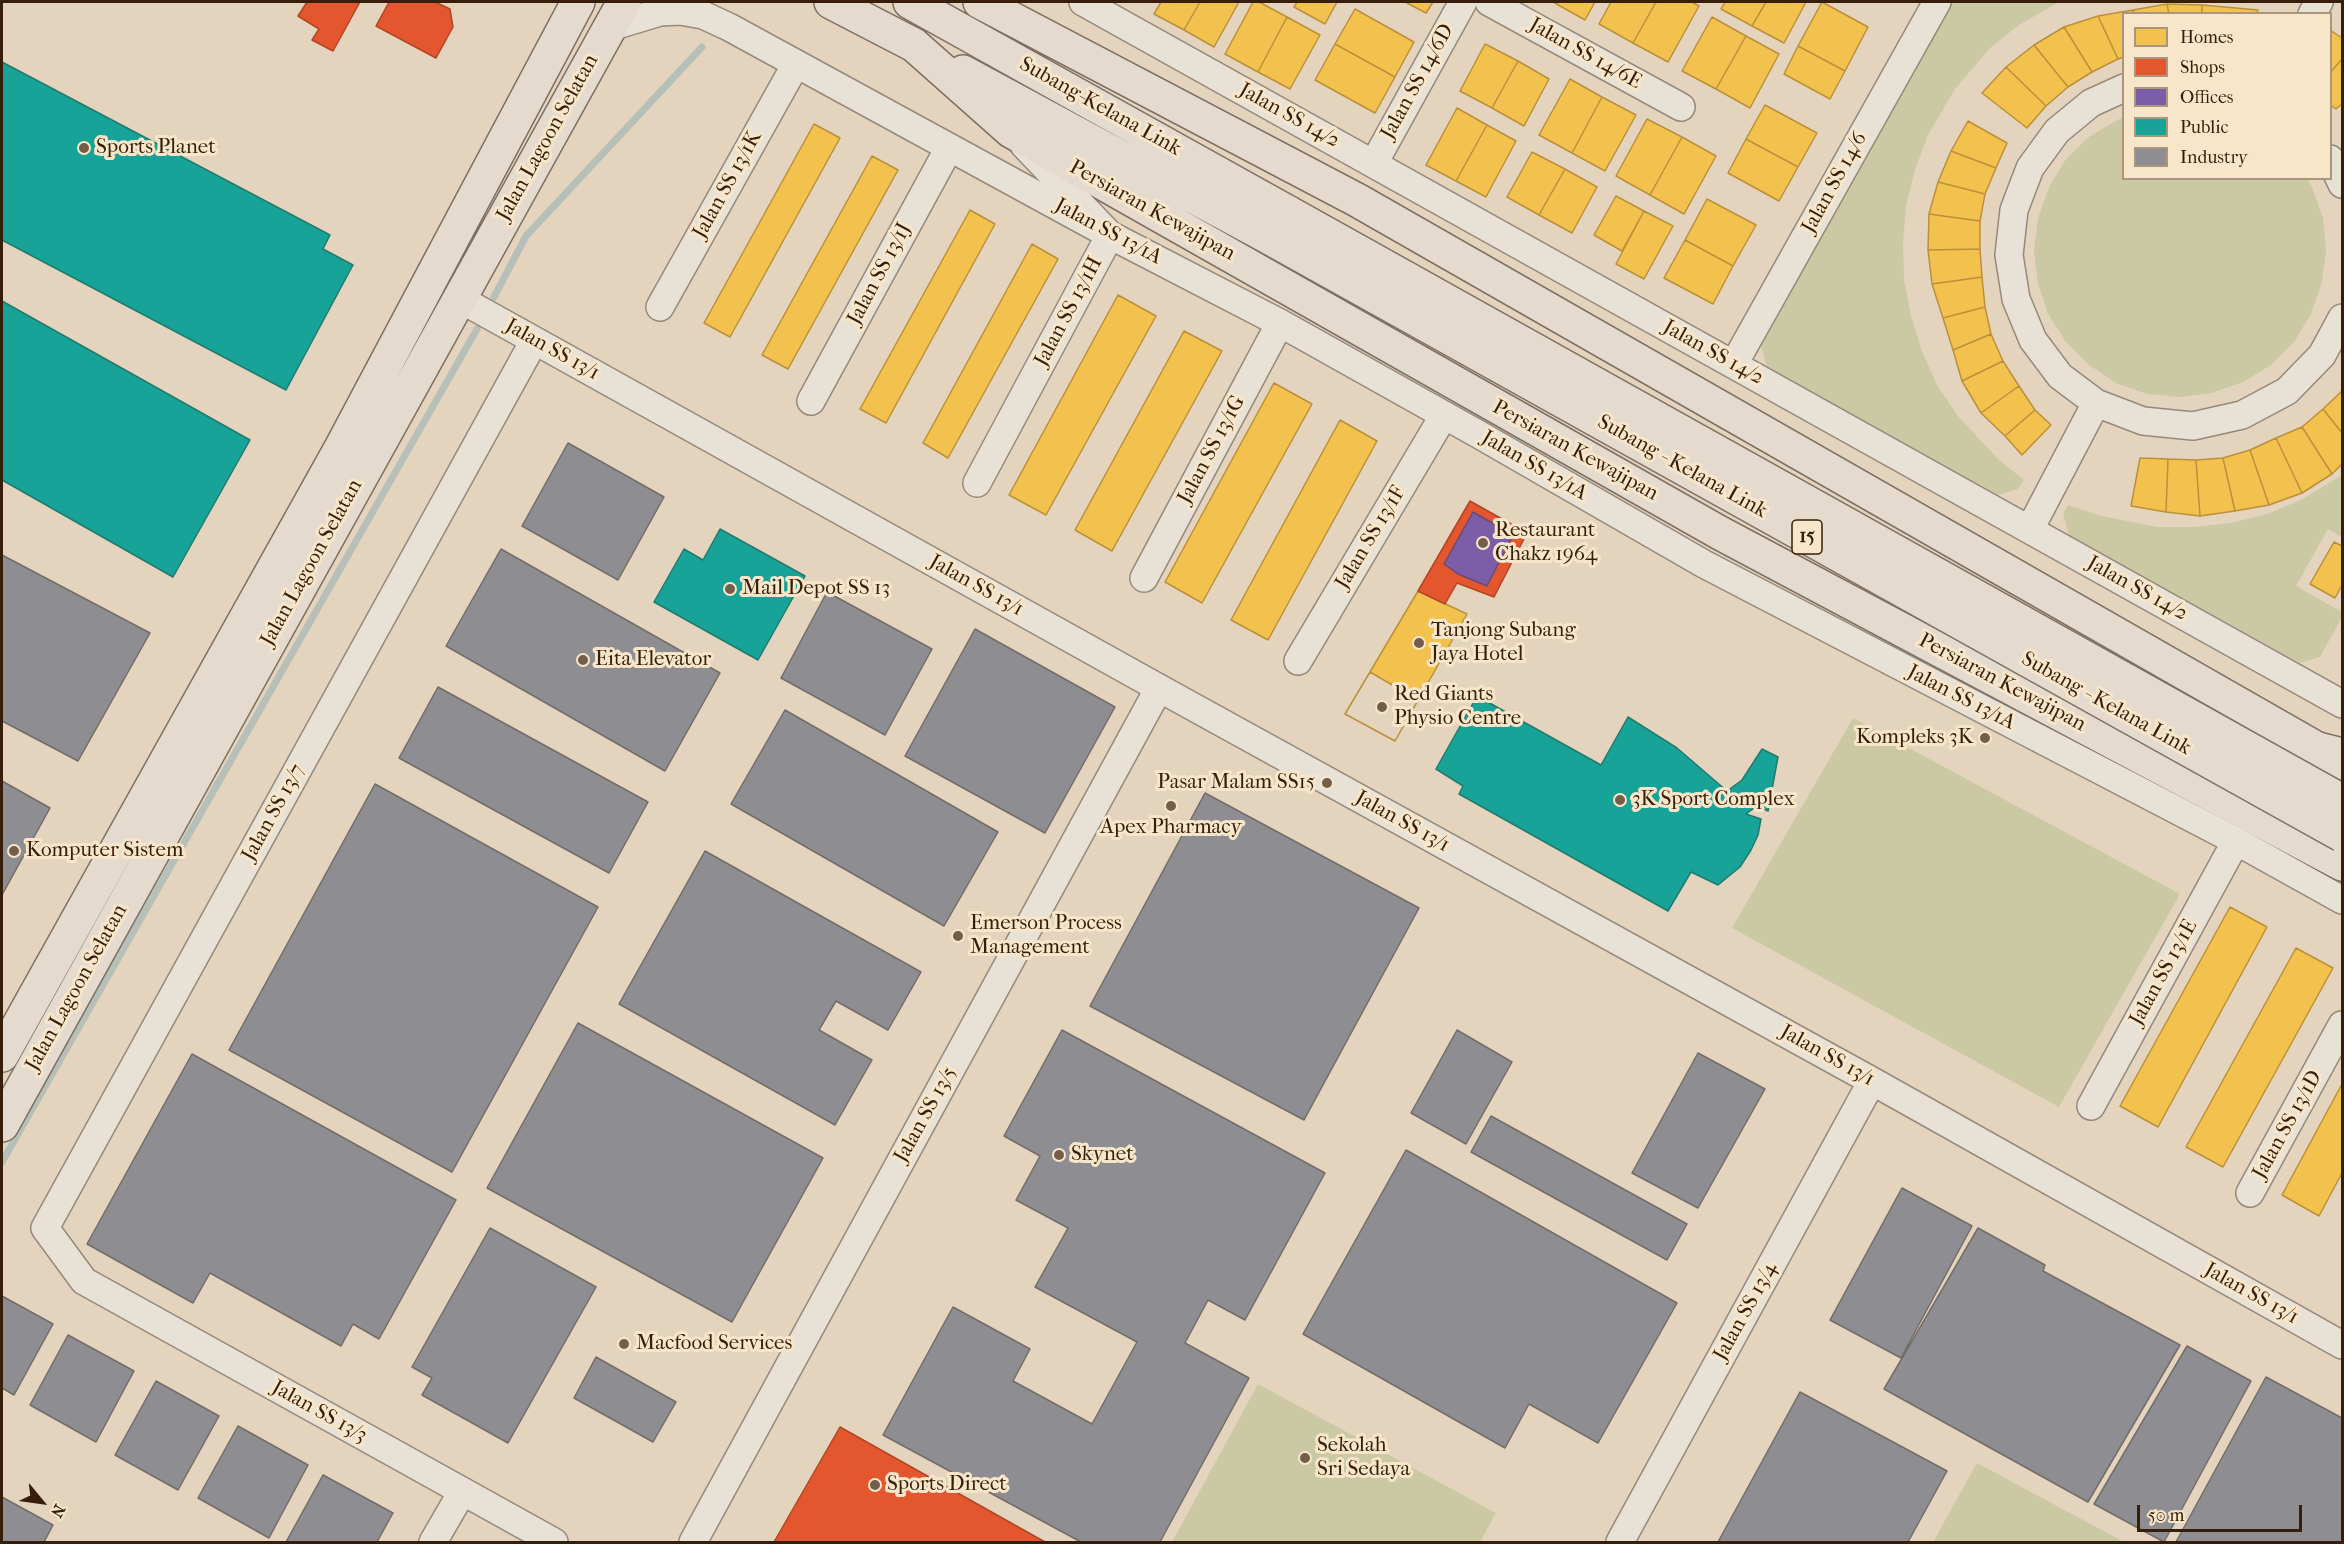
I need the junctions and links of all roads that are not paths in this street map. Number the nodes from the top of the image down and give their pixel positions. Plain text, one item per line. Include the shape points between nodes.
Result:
1 (578, 2) edge
2 (831, 2) edge
3 (910, 2) edge
4 (980, 2) edge
5 (1463, 2) edge
6 (1489, 2) edge
7 (1931, 3) edge
8 (1095, 4) edge
9 (616, 15) edge
10 (914, 45) junction
11 (796, 64) junction
12 (2122, 89) edge
13 (1681, 107) dead end
14 (1011, 131) junction
15 (949, 147) junction
16 (2332, 161) edge
17 (1374, 163) junction
18 (2343, 184) edge
19 (1281, 226) junction
20 (1110, 235) junction
21 (460, 299) junction
22 (660, 306) dead end
23 (2343, 318) edge
24 (1280, 323) junction
25 (534, 341) junction
26 (1734, 364) junction
27 (811, 401) dead end
28 (2096, 403) junction
29 (1444, 415) junction
30 (977, 483) dead end
31 (2030, 529) junction
32 (1960, 545) junction
33 (1144, 578) dead end
34 (1825, 589) junction
35 (1298, 662) dead end
36 (1159, 688) junction
37 (2340, 695) edge
38 (2334, 756) edge
39 (2343, 801) edge
40 (2343, 835) edge
41 (2236, 841) junction
42 (2343, 864) edge
43 (2343, 900) edge
44 (2343, 1025) edge
45 (2, 1055) edge
46 (1872, 1081) junction
47 (2091, 1106) dead end
48 (2, 1125) edge
49 (2250, 1193) dead end
50 (84, 1281) joint
51 (2343, 1345) edge
52 (462, 1492) junction
53 (433, 1542) edge
54 (555, 1542) edge
55 (693, 1542) edge
56 (1620, 1542) edge

1 - 45 main road, Jalan Lagoon Selatan via 341,448
2 - 10 main road, Persiaran Kewajipan
3 - 19 main road, Subang-Kelana Link
4 - 32 main road via 1357,200
5 - 17 street, Jalan SS 14/6D
6 - 13 street, Jalan SS 14/6E
7 - 26 street, Jalan SS 14/6
8 - 17 street, Jalan SS 14/2
9 - 11 street, Jalan SS 13/1A via 680,11 703,15
9 - 21 main road, Jalan Lagoon Selatan
10 - 14 main road, Persiaran Kewajipan
10 - 19 main road, Subang-Kelana Link
11 - 15 street, Jalan SS 13/1A
11 - 22 street, Jalan SS 13/1K
12 - 28 street via 2091,103 2057,131 2030,168 2014,210 2009,255 2016,299 2033,340 2060,376
14 - 20 street, Jalan SS 13/1H
14 - 34 main road, Persiaran Kewajipan
15 - 20 street, Jalan SS 13/1A
15 - 27 street, Jalan SS 13/1J
16 - 18 street
17 - 26 street, Jalan SS 14/2
19 - 39 main road, Subang - Kelana Link / 15, bridge
19 - 40 main road, Subang - Kelana Link / 15, bridge
20 - 24 street, Jalan SS 13/1A
20 - 30 street, Jalan SS 13/1H
21 - 25 street, Jalan SS 13/1
21 - 48 main road, Jalan Lagoon Selatan
23 - 28 street via 2322,355 2287,391 2242,415 2193,426 2143,421
24 - 29 street, Jalan SS 13/1A
24 - 33 street, Jalan SS 13/1G
25 - 36 street, Jalan SS 13/1
25 - 50 street, Jalan SS 13/7 via 45,1228
26 - 31 street, Jalan SS 14/2
28 - 31 street
29 - 35 street, Jalan SS 13/1F
29 - 41 street, Jalan SS 13/1A via 1704,564
31 - 37 street, Jalan SS 14/2
32 - 34 main road via 1973,565 1976,582 1970,605 1946,622 1922,623
32 - 38 main road
34 - 42 main road, Persiaran Kewajipan
36 - 46 street, Jalan SS 13/1
36 - 55 street, Jalan SS 13/5
41 - 43 street, Jalan SS 13/1A
41 - 47 street, Jalan SS 13/1E
44 - 49 street, Jalan SS 13/1D
46 - 51 street, Jalan SS 13/1
46 - 56 street, Jalan SS 13/4
50 - 52 street, Jalan SS 13/3
52 - 53 street
52 - 54 street, Jalan SS 13/3

